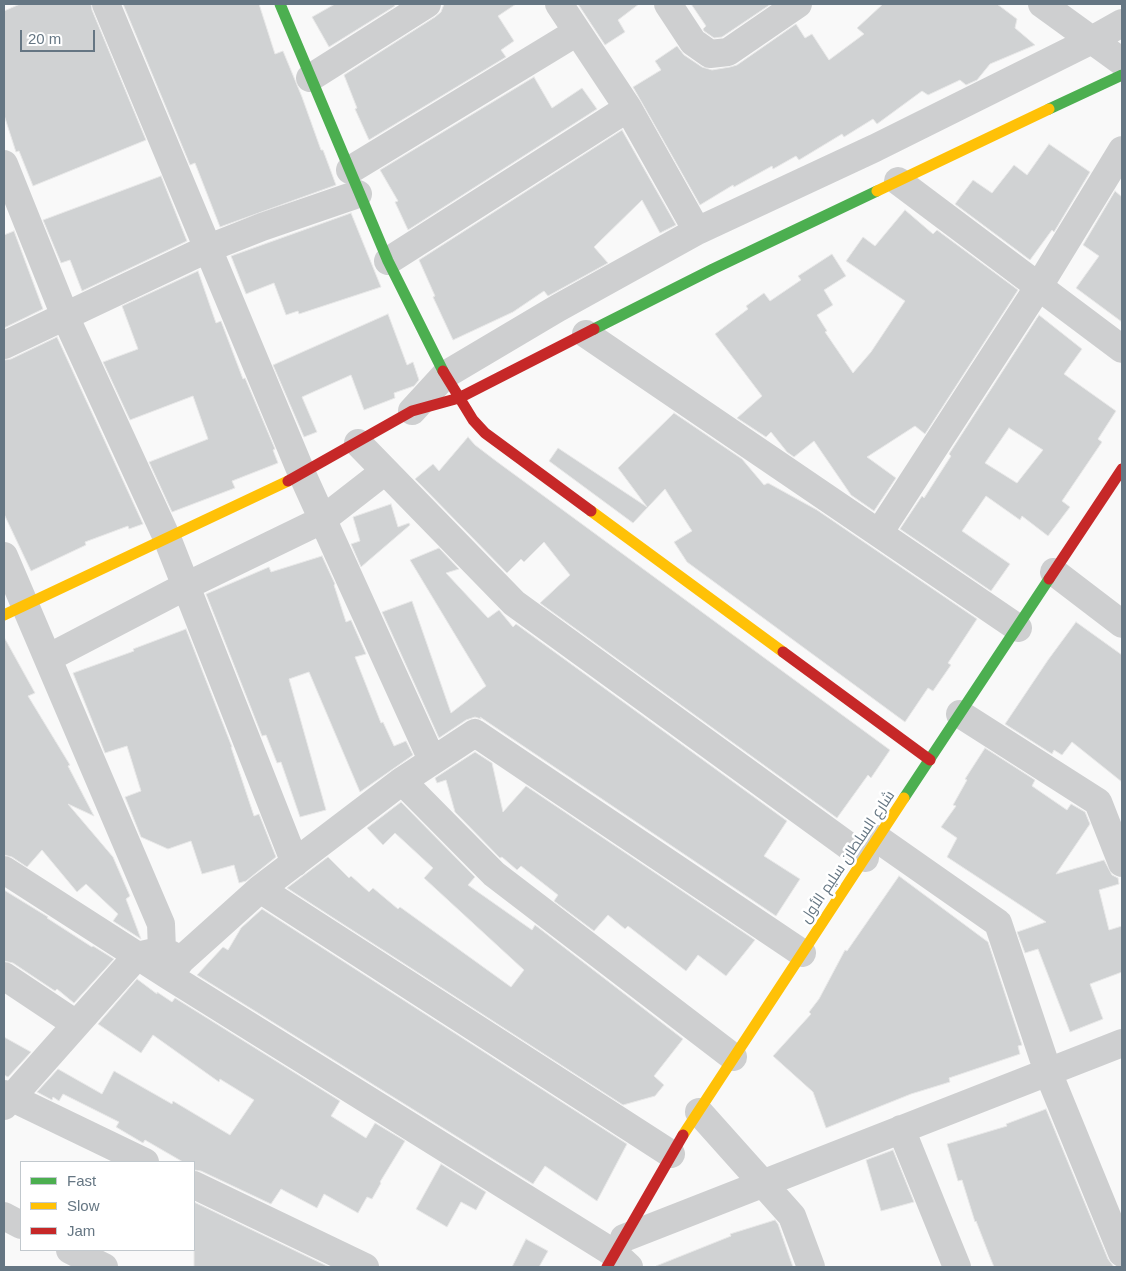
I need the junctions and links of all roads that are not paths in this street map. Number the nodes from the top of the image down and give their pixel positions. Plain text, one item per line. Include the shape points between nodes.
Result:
1 (106, 4) edge
2 (280, 4) edge
3 (428, 4) edge
4 (559, 4) edge
5 (668, 4) edge
6 (798, 4) edge
7 (1042, 4) edge
8 (1122, 23) edge
9 (577, 32) junction
10 (1090, 41) junction
11 (1122, 62) edge
12 (1122, 75) edge
13 (310, 78) junction
14 (628, 108) junction
15 (1122, 150) edge
16 (4, 164) edge
17 (898, 181) junction
18 (354, 182) junction
19 (697, 231) junction
20 (209, 248) junction
21 (388, 261) junction
22 (1039, 286) junction
23 (65, 316) junction
24 (586, 334) junction
25 (4, 345) edge
26 (1122, 349) edge
27 (445, 375) junction
28 (459, 398) junction
29 (412, 411) junction
30 (358, 443) junction
31 (1122, 469) edge
32 (385, 471) junction
33 (302, 474) junction
34 (322, 520) junction
35 (879, 533) junction
36 (167, 538) junction
37 (4, 556) edge
38 (1054, 572) junction
39 (186, 586) junction
40 (15, 610) edge
41 (1122, 624) edge
42 (1018, 628) junction
43 (48, 658) junction
44 (960, 714) junction
45 (432, 760) junction
46 (930, 760) junction
47 (402, 781) junction
48 (871, 849) junction
49 (295, 863) junction
50 (1122, 863) edge
51 (4, 870) edge
52 (260, 889) junction
53 (802, 953) junction
54 (162, 960) junction
55 (4, 976) edge
56 (76, 1024) junction
57 (1122, 1043) edge
58 (733, 1057) junction
59 (1048, 1072) junction
60 (6, 1099) edge
61 (699, 1112) junction
62 (901, 1129) junction
63 (671, 1154) junction
64 (143, 1161) edge
65 (763, 1184) junction
66 (195, 1186) edge
67 (4, 1216) edge
68 (20, 1224) edge
69 (72, 1251) edge
70 (1122, 1254) edge
71 (619, 1257) edge
72 (104, 1267) edge
73 (365, 1267) edge
74 (811, 1267) edge
75 (957, 1267) edge

1 - 20 street
2 - 13 street
3 - 13 street
4 - 9 street
5 - 6 street via 693,42 710,54 728,52
7 - 10 street
8 - 10 street
9 - 14 street
9 - 18 street
10 - 11 street
10 - 19 street via 875,148
12 - 17 street
13 - 18 street
14 - 19 street
14 - 21 street
15 - 22 street
16 - 23 street
17 - 22 street
17 - 24 street
18 - 20 street via 262,227
18 - 21 street
19 - 27 street
20 - 23 street
20 - 33 street
21 - 27 street
22 - 26 street
22 - 35 street
23 - 25 street
23 - 36 street
24 - 28 street
24 - 35 street
27 - 28 street
27 - 29 street
28 - 29 street
28 - 46 street via 485,433
29 - 30 street
30 - 32 street
30 - 33 street
31 - 38 street, شارع السلطان سليم الأول
32 - 34 street
32 - 48 street via 514,603
33 - 34 street
33 - 36 street
34 - 39 street
34 - 45 street
35 - 42 street
36 - 39 street
36 - 40 street
37 - 40 street
38 - 41 street
38 - 42 street, شارع السلطان سليم الأول
39 - 43 street
39 - 49 street
40 - 43 street
42 - 44 street, شارع السلطان سليم الأول
43 - 54 street via 161,924
44 - 46 street, شارع السلطان سليم الأول
44 - 50 street via 1098,802
45 - 47 street
45 - 53 street via 475,733
46 - 48 street, شارع السلطان سليم الأول
47 - 49 street
47 - 58 street via 494,874
48 - 53 street, شارع السلطان سليم الأول
48 - 59 street via 998,923
49 - 52 street
51 - 54 street
52 - 54 street
52 - 63 street
53 - 58 street, شارع السلطان سليم الأول
54 - 56 street
54 - 71 street
55 - 56 street
56 - 60 street
57 - 59 street
58 - 61 street, شارع السلطان سليم الأول
59 - 62 street
59 - 70 street
60 - 64 street
61 - 63 street, شارع السلطان سليم الأول
61 - 65 street
62 - 65 street
62 - 75 street
63 - 71 street, شارع السلطان سليم الأول
65 - 71 street
65 - 74 street via 792,1216
66 - 73 street
67 - 68 street
69 - 72 street

